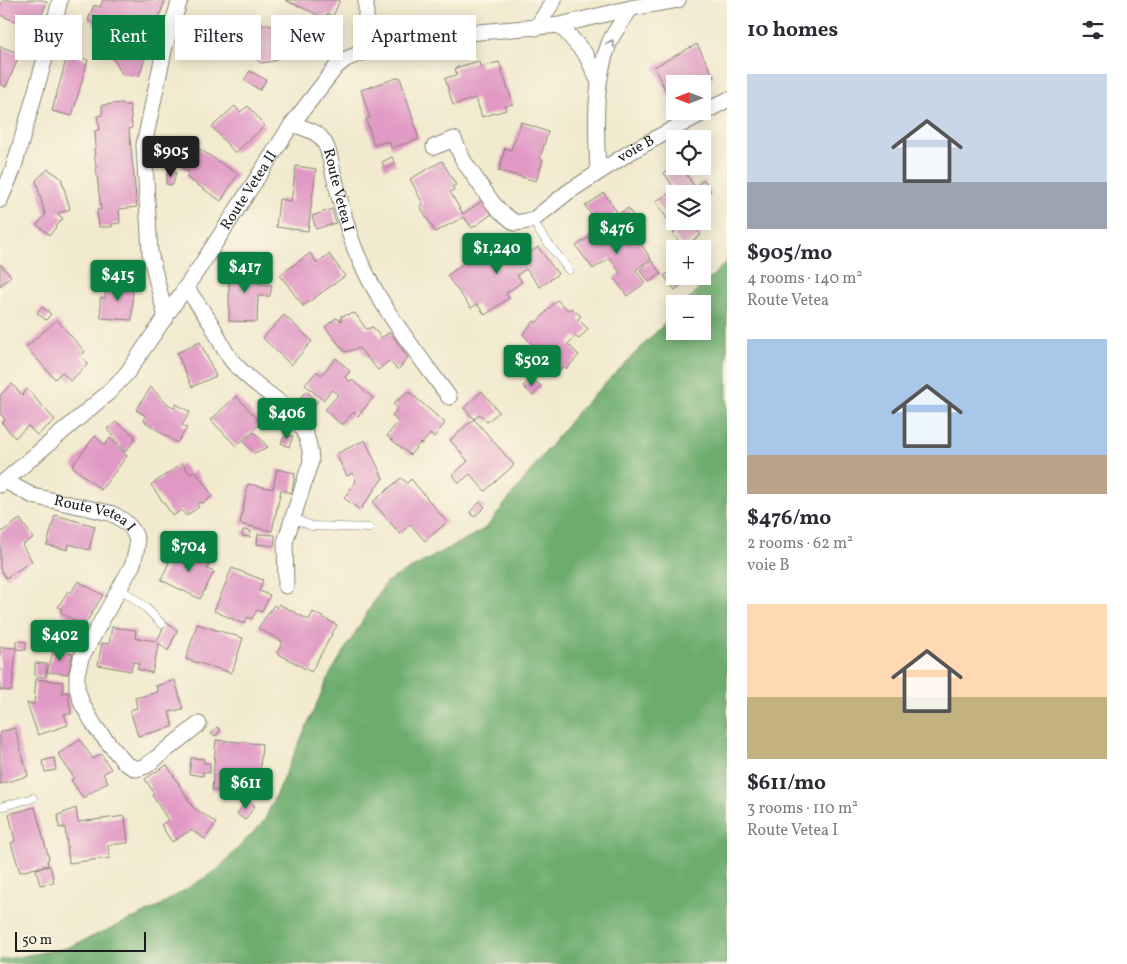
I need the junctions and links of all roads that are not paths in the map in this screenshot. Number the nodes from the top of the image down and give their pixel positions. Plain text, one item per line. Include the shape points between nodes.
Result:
1 (60, 0) edge
2 (180, 0) edge
3 (366, 0) edge
4 (554, 0) edge
5 (678, 0) edge
6 (631, 8) junction
7 (366, 15) edge
8 (560, 25) junction
9 (536, 28) junction
10 (476, 34) edge
11 (353, 56) edge
12 (598, 80) junction
13 (727, 100) edge
14 (292, 124) junction
15 (434, 148) dead end
16 (598, 172) junction
17 (0, 200) edge
18 (533, 220) junction
19 (569, 270) dead end
20 (186, 287) junction
21 (166, 318) junction
22 (449, 397) dead end
23 (2, 483) edge
24 (292, 518) junction
25 (369, 528) dead end
26 (286, 586) dead end
27 (120, 588) junction
28 (162, 624) dead end
29 (199, 724) dead end
30 (33, 798) dead end
31 (0, 807) edge

1 - 17 street via 13,170
2 - 21 street via 165,46 144,145 150,252
3 - 7 street
4 - 9 street
5 - 6 street, Route Vetea II
6 - 8 street, Route Vetea II
12 -> 6 street, voie B via 611,40
8 - 9 street, Route Vetea II
8 - 12 street, voie B via 586,55
9 - 10 street, Route Vetea II
11 - 14 street, Route Vetea II via 336,67
12 - 16 street, voie B
13 - 16 street, voie B
14 - 20 street, Route Vetea II
14 - 22 street, Route Vetea I via 314,131 322,139 346,224 364,270 410,345
15 - 18 street, voie B via 454,139 463,160 500,211 515,223
16 - 18 street, voie B
18 - 19 lane
20 - 21 street, Route Vetea II
20 - 24 street via 232,361 302,424 311,448 311,461
21 - 23 street, Route Vetea II via 127,373 108,393
23 - 27 street, Route Vetea I via 33,496 122,518 130,526 137,547
24 - 25 lane via 312,526
24 - 26 street via 285,542
27 - 28 lane
27 - 29 street, Route Vetea I via 81,658 77,688 82,704 96,728 125,763 136,769 146,766
30 - 31 lane

